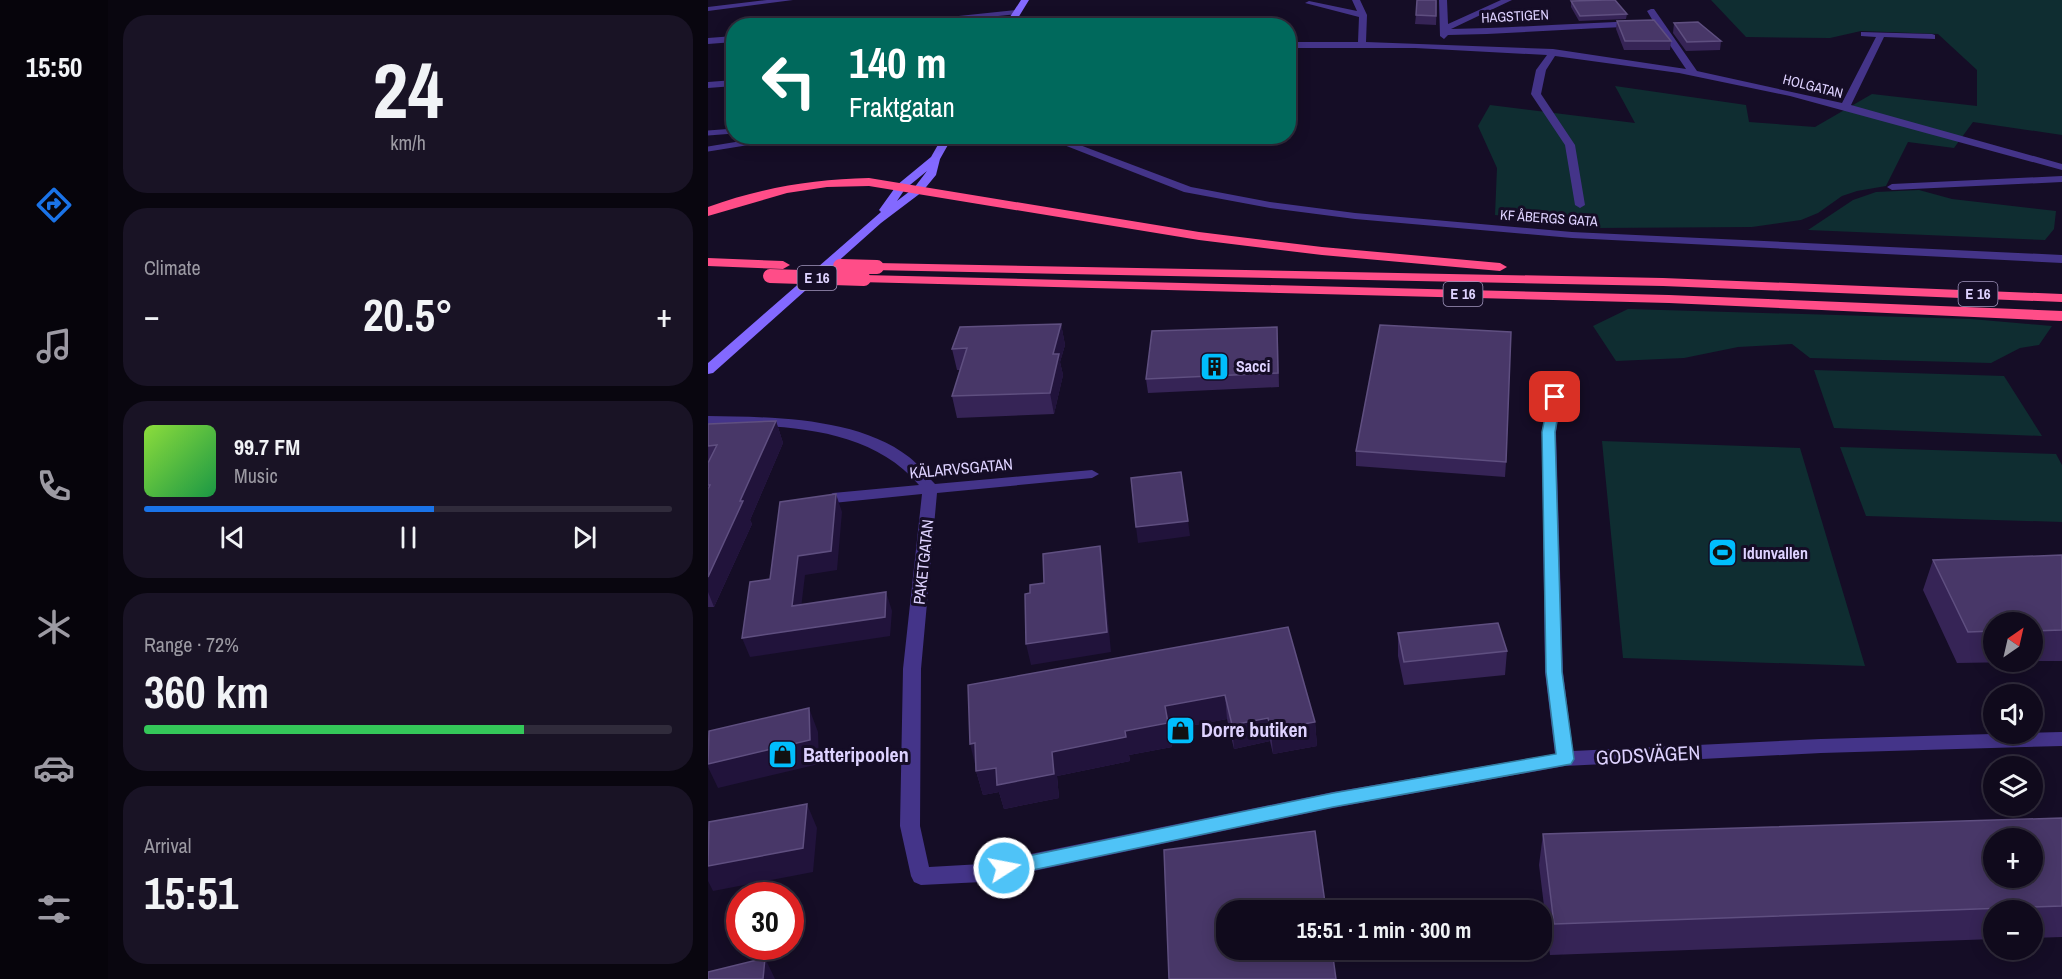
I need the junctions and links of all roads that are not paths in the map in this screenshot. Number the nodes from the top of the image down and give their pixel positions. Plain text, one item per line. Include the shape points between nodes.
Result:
1 (789, 0) edge
2 (1025, 0) edge
3 (1356, 0) edge
4 (1443, 0) edge
5 (1508, 0) edge
6 (1309, 3) dead end
7 (708, 9) edge
8 (1651, 11) dead end
9 (1016, 12) junction
10 (1363, 15) junction
11 (952, 18) edge
12 (1013, 18) edge
13 (1658, 24) junction
14 (1445, 30) junction
15 (1864, 34) dead end
16 (1881, 35) junction
17 (1932, 37) dead end
18 (726, 40) edge
19 (708, 41) edge
20 (1362, 44) junction
21 (1296, 45) edge
22 (1442, 45) junction
23 (1553, 52) junction
24 (1694, 73) junction
25 (726, 84) edge
26 (708, 85) edge
27 (1844, 109) junction
28 (726, 132) edge
29 (708, 133) edge
30 (739, 144) edge
31 (943, 144) edge
32 (1067, 144) edge
33 (708, 149) edge
34 (935, 159) junction
35 (2062, 167) edge
36 (2062, 179) edge
37 (901, 187) junction
38 (1892, 187) dead end
39 (918, 190) junction
40 (1580, 205) dead end
41 (708, 212) edge
42 (877, 221) junction
43 (2062, 259) edge
44 (708, 262) edge
45 (708, 275) edge
46 (1663, 282) junction
47 (2062, 298) edge
48 (2062, 316) edge
49 (708, 370) edge
50 (1555, 397) dead end
51 (708, 420) edge
52 (1092, 474) dead end
53 (930, 488) junction
54 (833, 498) edge
55 (2062, 739) edge
56 (1565, 759) junction
57 (921, 876) joint

1 - 7 street
2 - 9 street
3 - 10 street
4 - 14 street
5 - 14 street
6 - 10 street
8 - 13 street
9 - 11 street
9 - 12 street
10 - 20 street
13 - 14 street, HAGSTIGEN via 1571,25 1520,31
13 - 24 street
14 - 22 street
15 - 16 street
16 - 17 street
16 - 27 street
18 - 19 street
20 - 21 street, HOLGATAN
20 - 22 street, HOLGATAN
22 - 23 street, HOLGATAN
23 - 24 street, HOLGATAN
23 - 40 street via 1541,70 1536,94 1570,145
24 - 27 street, HOLGATAN
25 - 26 street
27 - 35 street, HOLGATAN
28 - 29 lane
30 - 33 lane
31 - 34 street
32 - 43 street, KF ÅBERGS GATA via 1188,190 1354,216 1572,236
34 - 37 street
34 - 39 street via 931,175
36 - 38 street
37 - 39 highway
37 - 41 highway via 869,182 808,184 765,192
37 - 42 street
39 - 42 street
39 - 46 highway via 1199,236
42 - 49 street
44 - 46 highway, E 16, bridge
45 - 48 highway, E 16, bridge via 1681,299
46 - 47 highway, E 16
50 - 56 street via 1549,432 1554,672
51 - 53 street via 807,426 857,437 902,459
52 - 53 street, KÄLARVSGATAN
53 - 54 street, KÄLARVSGATAN
53 - 57 street, PAKETGATAN via 912,669 910,826
55 - 56 street, GODSVÄGEN
56 - 57 street, GODSVÄGEN via 1333,800 982,873

